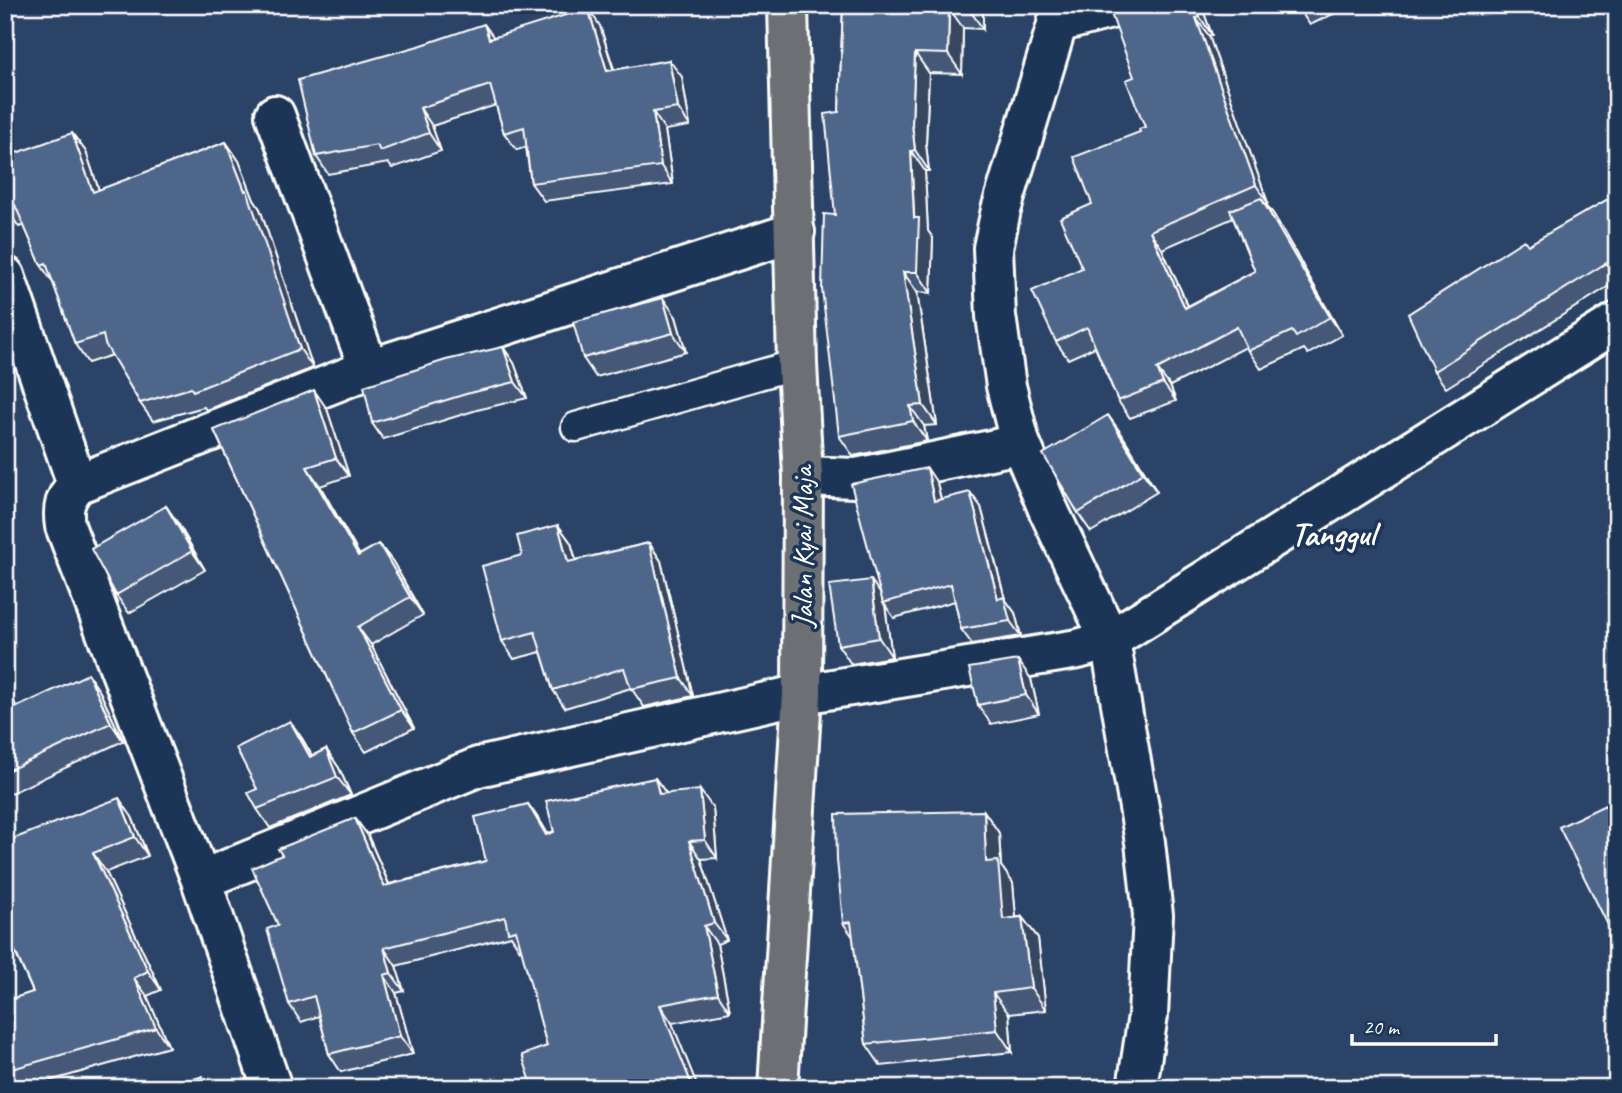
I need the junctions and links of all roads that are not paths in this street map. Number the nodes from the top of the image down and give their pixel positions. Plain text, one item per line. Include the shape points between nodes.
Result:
1 (788, 5) edge
2 (1126, 5) edge
3 (1060, 14) edge
4 (275, 116) dead end
5 (795, 232) junction
6 (5, 276) edge
7 (1617, 322) edge
8 (797, 364) junction
9 (369, 369) junction
10 (576, 426) dead end
11 (995, 448) junction
12 (803, 476) junction
13 (77, 484) junction
14 (1094, 644) junction
15 (802, 694) junction
16 (201, 880) junction
17 (272, 1088) edge
18 (778, 1088) edge
19 (1137, 1088) edge

1 - 5 main road, Jalan Kyai Maja
2 - 3 street
3 - 11 street via 993,248 1006,386
4 - 9 street
5 - 8 main road, Jalan Kyai Maja
5 - 9 street
6 - 13 street
7 - 14 street
8 - 10 lane
8 - 12 main road, Jalan Kyai Maja
9 - 13 street
11 - 12 street via 856,478
11 - 14 street via 1048,509
12 - 15 main road, Jalan Kyai Maja
13 - 16 street via 62,509 65,526
14 - 15 street
14 - 19 street via 1144,842 1153,915 1148,1015
15 - 16 street via 478,767
15 - 18 main road, Jalan Kyai Maja
16 - 17 street

